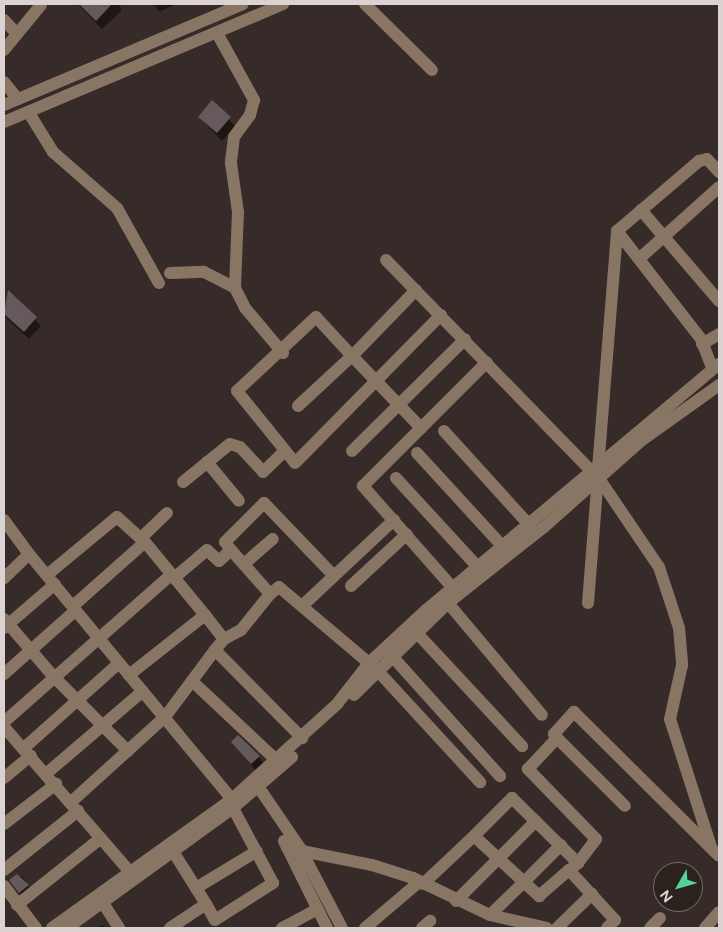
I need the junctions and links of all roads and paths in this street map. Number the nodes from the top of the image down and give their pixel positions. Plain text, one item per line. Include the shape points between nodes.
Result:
1 (41, 4) edge
2 (243, 4) edge
3 (282, 4) edge
4 (365, 4) edge
5 (4, 20) edge
6 (217, 33) junction
7 (17, 34) junction
8 (4, 50) edge
9 (432, 70) dead end
10 (4, 82) edge
11 (18, 99) junction
12 (4, 105) edge
13 (29, 113) junction
14 (4, 122) edge
15 (719, 172) edge
16 (719, 186) edge
17 (641, 210) junction
18 (617, 230) junction
19 (665, 238) junction
20 (640, 258) junction
21 (386, 260) dead end
22 (170, 274) dead end
23 (159, 283) dead end
24 (235, 288) junction
25 (416, 290) junction
26 (719, 301) edge
27 (441, 315) junction
28 (719, 334) edge
29 (465, 339) junction
30 (702, 344) junction
31 (283, 353) junction
32 (352, 356) junction
33 (487, 362) junction
34 (716, 366) edge
35 (376, 381) junction
36 (719, 385) edge
37 (298, 406) dead end
38 (400, 407) junction
39 (421, 428) junction
40 (444, 431) dead end
41 (352, 451) dead end
42 (284, 452) junction
43 (417, 453) dead end
44 (207, 462) junction
45 (595, 473) junction
46 (396, 478) dead end
47 (183, 482) dead end
48 (239, 500) dead end
49 (168, 513) dead end
50 (4, 520) edge
51 (394, 520) junction
52 (530, 526) junction
53 (407, 534) junction
54 (272, 539) dead end
55 (143, 540) junction
56 (503, 547) junction
57 (231, 550) junction
58 (29, 554) junction
59 (244, 564) junction
60 (477, 566) junction
61 (334, 576) junction
62 (172, 577) junction
63 (4, 578) edge
64 (51, 580) junction
65 (351, 586) dead end
66 (452, 587) junction
67 (270, 594) junction
68 (448, 603) junction
69 (588, 603) dead end
70 (302, 606) junction
71 (75, 608) junction
72 (204, 615) junction
73 (5, 624) edge
74 (416, 632) junction
75 (97, 636) junction
76 (224, 639) junction
77 (215, 650) junction
78 (30, 651) junction
79 (391, 655) junction
80 (119, 663) junction
81 (373, 666) junction
82 (4, 674) edge
83 (129, 675) junction
84 (53, 676) junction
85 (192, 680) junction
86 (143, 691) junction
87 (77, 701) junction
88 (542, 714) dead end
89 (165, 717) junction
90 (4, 722) edge
91 (102, 726) junction
92 (4, 727) edge
93 (302, 738) junction
94 (557, 738) junction
95 (522, 746) dead end
96 (128, 751) junction
97 (28, 752) junction
98 (276, 760) junction
99 (47, 773) junction
100 (500, 776) dead end
101 (4, 778) edge
102 (480, 782) dead end
103 (56, 784) junction
104 (256, 784) junction
105 (233, 803) junction
106 (626, 806) dead end
107 (74, 807) junction
108 (276, 816) junction
109 (536, 821) junction
110 (4, 824) edge
111 (474, 836) junction
112 (101, 838) junction
113 (561, 845) junction
114 (287, 848) junction
115 (300, 848) junction
116 (256, 851) junction
117 (715, 851) edge
118 (174, 853) junction
119 (498, 859) junction
120 (574, 866) junction
121 (4, 870) edge
122 (131, 873) junction
123 (524, 882) junction
124 (421, 883) junction
125 (4, 886) edge
126 (196, 888) junction
127 (592, 894) junction
128 (100, 899) junction
129 (456, 901) junction
130 (206, 904) junction
131 (17, 905) junction
132 (317, 909) junction
133 (719, 912) edge
134 (490, 915) junction
135 (660, 918) dead end
136 (36, 928) edge
137 (52, 928) edge
138 (67, 928) edge
139 (119, 928) edge
140 (170, 928) edge
141 (285, 928) edge
142 (327, 928) edge
143 (342, 928) edge
144 (365, 928) edge
145 (547, 928) edge
146 (557, 928) edge
147 (606, 928) edge
148 (650, 928) edge
149 (704, 928) edge

1 - 7 street
2 - 11 street
3 - 6 street
4 - 9 street
5 - 7 street
6 - 13 street
6 - 24 street via 254,100 233,146 238,212
7 - 8 street
10 - 11 street
11 - 12 street
13 - 14 street
13 - 23 street via 53,152 117,208
15 - 17 street via 703,158
16 - 19 street
17 - 18 street
17 - 19 street
18 - 20 street
18 - 45 street, bridge
19 - 20 street
19 - 26 street
20 - 30 street
21 - 25 street
22 - 24 street via 204,272
24 - 31 street via 244,308
25 - 27 street
25 - 32 street
27 - 29 street
27 - 35 street
28 - 30 street
29 - 33 street
29 - 38 street
30 - 34 street
31 - 32 street via 316,317
31 - 42 street via 236,391
32 - 35 street
32 - 37 street
33 - 39 street
33 - 45 street
34 - 45 street
35 - 38 street
35 - 42 street via 297,462
36 - 45 street
38 - 39 street
38 - 41 street
39 - 51 street via 364,486
40 - 52 street
42 - 44 street via 263,472 236,444
43 - 56 street
44 - 47 street
44 - 48 street
45 - 52 street
45 - 68 street via 544,527
45 - 69 street
45 - 117 street via 659,567 679,628 682,665 670,719
46 - 60 street
49 - 55 street
50 - 58 street
51 - 53 street
51 - 61 street
52 - 56 street
53 - 65 street
53 - 66 street
54 - 59 street
55 - 62 street
55 - 64 street via 117,517
55 - 71 street
56 - 60 street
57 - 59 street
57 - 61 street via 225,542 264,503
57 - 62 street via 219,561 207,550
58 - 63 street
58 - 64 street
59 - 67 street
60 - 66 street
61 - 70 street
62 - 72 street
62 - 75 street
64 - 71 street
64 - 73 street
66 - 81 street
67 - 70 street via 279,587
67 - 76 street via 241,630
68 - 74 street
68 - 88 street
70 - 81 street
71 - 75 street
71 - 78 street
72 - 76 street
72 - 83 street
73 - 78 street
74 - 79 street
74 - 95 street
75 - 80 street
75 - 84 street
76 - 77 street
77 - 85 street
77 - 93 street
78 - 82 street
78 - 84 street
79 - 81 street
79 - 100 street
80 - 83 street
80 - 87 street
81 - 93 street
81 - 102 street
81 - 104 street via 338,713
83 - 86 street
84 - 87 street
84 - 90 street
85 - 89 street
85 - 98 street
86 - 89 street
86 - 91 street
87 - 91 street
87 - 97 street
89 - 96 street
89 - 105 street
91 - 96 street
91 - 99 street
92 - 97 street
93 - 98 street
94 - 106 street
94 - 117 street via 554,734 574,712
94 - 120 street via 528,769 596,839
96 - 107 street
97 - 99 street
97 - 101 street
98 - 104 street
99 - 103 street
103 - 107 street
103 - 110 street
104 - 105 street
104 - 108 street
105 - 116 street
105 - 118 street
105 - 122 street
107 - 112 street
107 - 121 street
108 - 114 street
108 - 115 street
109 - 111 street via 512,798
109 - 113 street
109 - 119 street
111 - 119 street
111 - 124 street
112 - 122 street
112 - 131 street
113 - 120 street
113 - 123 street
114 - 115 street
114 - 132 street
115 - 124 street
115 - 143 street
116 - 126 street
116 - 130 street via 273,883 215,920
118 - 126 street
118 - 128 street
119 - 123 street
119 - 129 street
120 - 123 street via 539,896
120 - 127 street
122 - 128 street
123 - 134 street
124 - 129 street
124 - 144 street
125 - 131 street
126 - 130 street
127 - 146 street
127 - 147 street via 615,920
128 - 137 street
128 - 138 street
128 - 139 street
129 - 134 street
130 - 140 street
131 - 136 street
132 - 141 street
132 - 142 street
133 - 149 street
134 - 145 street
135 - 148 street

